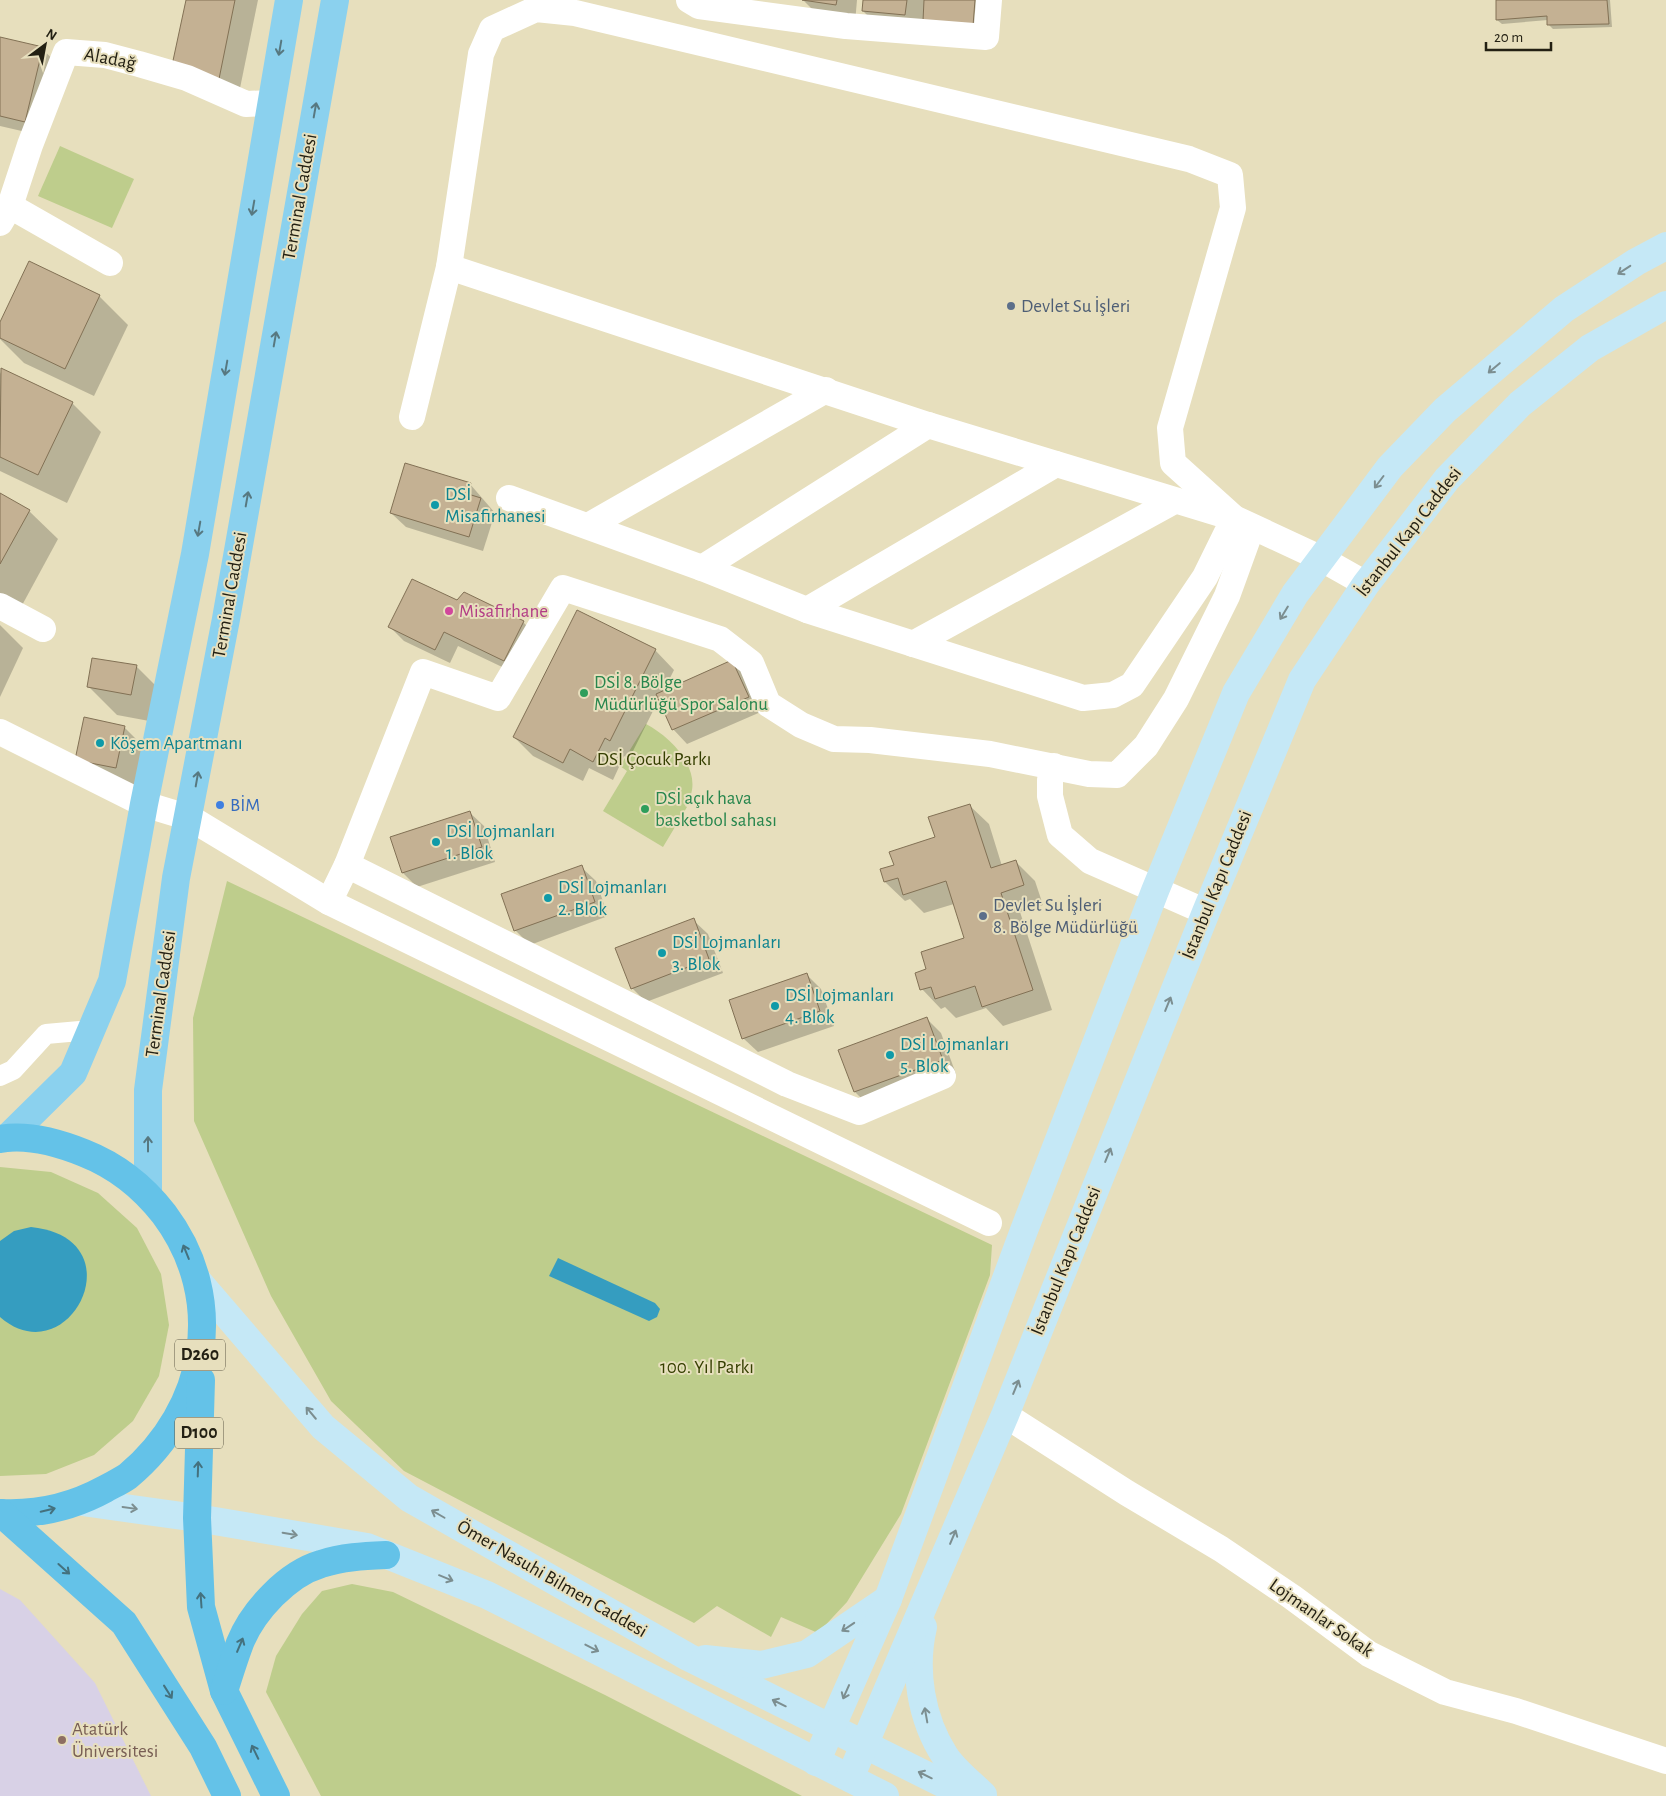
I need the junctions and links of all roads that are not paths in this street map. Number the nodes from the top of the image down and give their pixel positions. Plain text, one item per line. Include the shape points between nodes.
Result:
1 (289, 0) edge
2 (335, 0) edge
3 (989, 0) edge
4 (696, 2) edge
5 (271, 103) junction
6 (5, 214) edge
7 (1666, 246) edge
8 (110, 263) dead end
9 (449, 268) junction
10 (1666, 305) edge
11 (826, 390) junction
12 (412, 417) dead end
13 (928, 425) junction
14 (1056, 464) junction
15 (509, 498) dead end
16 (1174, 501) junction
17 (1243, 523) junction
18 (588, 526) junction
19 (1320, 558) junction
20 (702, 568) junction
21 (1366, 584) junction
22 (0, 606) edge
23 (807, 610) junction
24 (44, 629) dead end
25 (913, 644) junction
26 (0, 732) edge
27 (1054, 766) junction
28 (144, 804) junction
29 (190, 818) junction
30 (347, 865) junction
31 (1156, 891) junction
32 (329, 902) junction
33 (1206, 912) junction
34 (91, 1030) junction
35 (0, 1076) edge
36 (943, 1076) dead end
37 (3, 1138) edge
38 (148, 1193) junction
39 (989, 1222) dead end
40 (197, 1280) junction
41 (202, 1348) junction
42 (1005, 1415) junction
43 (82, 1502) junction
44 (1, 1513) edge
45 (196, 1518) junction
46 (386, 1554) junction
47 (933, 1581) junction
48 (888, 1599) junction
49 (688, 1657) junction
50 (224, 1691) junction
51 (830, 1728) junction
52 (865, 1746) junction
53 (1666, 1761) edge
54 (816, 1762) junction
55 (850, 1778) junction
56 (227, 1796) edge
57 (276, 1796) edge
58 (885, 1796) edge
59 (968, 1796) edge
60 (984, 1796) edge

1 -> 5 main road
29 -> 2 main road, Terminal Caddesi
3 - 4 street via 986,37 846,26
5 - 6 street, Aladağ via 246,104 187,78 139,64 105,55 66,52
5 -> 28 main road via 195,554
6 - 8 street
7 -> 19 main road via 1564,309 1445,410 1390,467
9 - 11 street
9 - 12 street
9 - 17 street via 481,54 492,28 536,9 575,13 1189,159 1230,175 1233,208 1170,428 1173,462
10 - 21 main road, İstanbul Kapı Caddesi via 1590,348 1520,404 1446,479
11 - 13 street
11 - 18 street
13 - 14 street
13 - 20 street
14 - 16 street
14 - 23 street
15 - 18 street
16 - 17 street
16 - 25 street
17 - 19 street
17 - 25 street via 1132,685 1114,696 1083,698
17 - 27 street via 1227,596 1176,699 1146,746 1117,775 1089,774
18 - 20 street
19 - 21 street
19 -> 31 main road via 1236,693
20 - 23 street
21 - 33 main road, İstanbul Kapı Caddesi via 1302,680
22 - 24 street
23 - 25 street
26 - 28 street
27 - 30 street via 990,754 834,739 802,725 768,704 750,663 720,639 563,588 498,698 424,672
27 - 31 street via 1050,796 1060,835 1090,861
28 - 29 street
28 - 34 main road via 112,980
29 - 32 street
38 -> 29 main road, Terminal Caddesi via 148,1090 176,878
30 - 32 street
30 - 36 street via 787,1084 859,1112
31 - 33 street
31 - 48 main road via 1023,1233
32 - 39 street
42 -> 33 main road, İstanbul Kapı Caddesi
34 - 35 street via 46,1034 13,1070
34 - 37 main road via 73,1073
37 - 38 highway, D260 via 58,1142 106,1162
40 -> 38 highway, D260 via 178,1233
40 - 41 highway, D260
49 -> 40 main road, Ömer Nasuhi Bilmen Caddesi via 409,1498 323,1427
41 - 43 highway, D260 via 189,1397 163,1442 127,1477
45 -> 41 highway, D100
47 -> 42 main road, İstanbul Kapı Caddesi
42 - 53 street, Lojmanlar Sokak via 1221,1549 1369,1654 1445,1692 1516,1711
44 -> 43 highway, D260 via 42,1512
43 -> 45 main road, Ömer Nasuhi Bilmen Caddesi
44 -> 56 highway, D260 via 124,1623 203,1747
45 -> 46 main road, Ömer Nasuhi Bilmen Caddesi via 366,1547
50 -> 45 highway via 201,1607
50 -> 46 highway via 241,1642 258,1613 292,1579 320,1564
46 -> 54 main road, Ömer Nasuhi Bilmen Caddesi via 487,1595
47 - 52 main road
60 -> 47 main road via 946,1758 927,1724 919,1677 921,1636
48 -> 49 main road via 808,1654 762,1665
48 -> 51 main road
51 -> 49 main road, Ömer Nasuhi Bilmen Caddesi
57 -> 50 highway
51 - 52 main road, Ömer Nasuhi Bilmen Caddesi
51 - 54 main road
52 - 55 main road
59 -> 52 main road, Ömer Nasuhi Bilmen Caddesi
54 - 55 main road, Ömer Nasuhi Bilmen Caddesi
55 - 58 main road, Ömer Nasuhi Bilmen Caddesi

